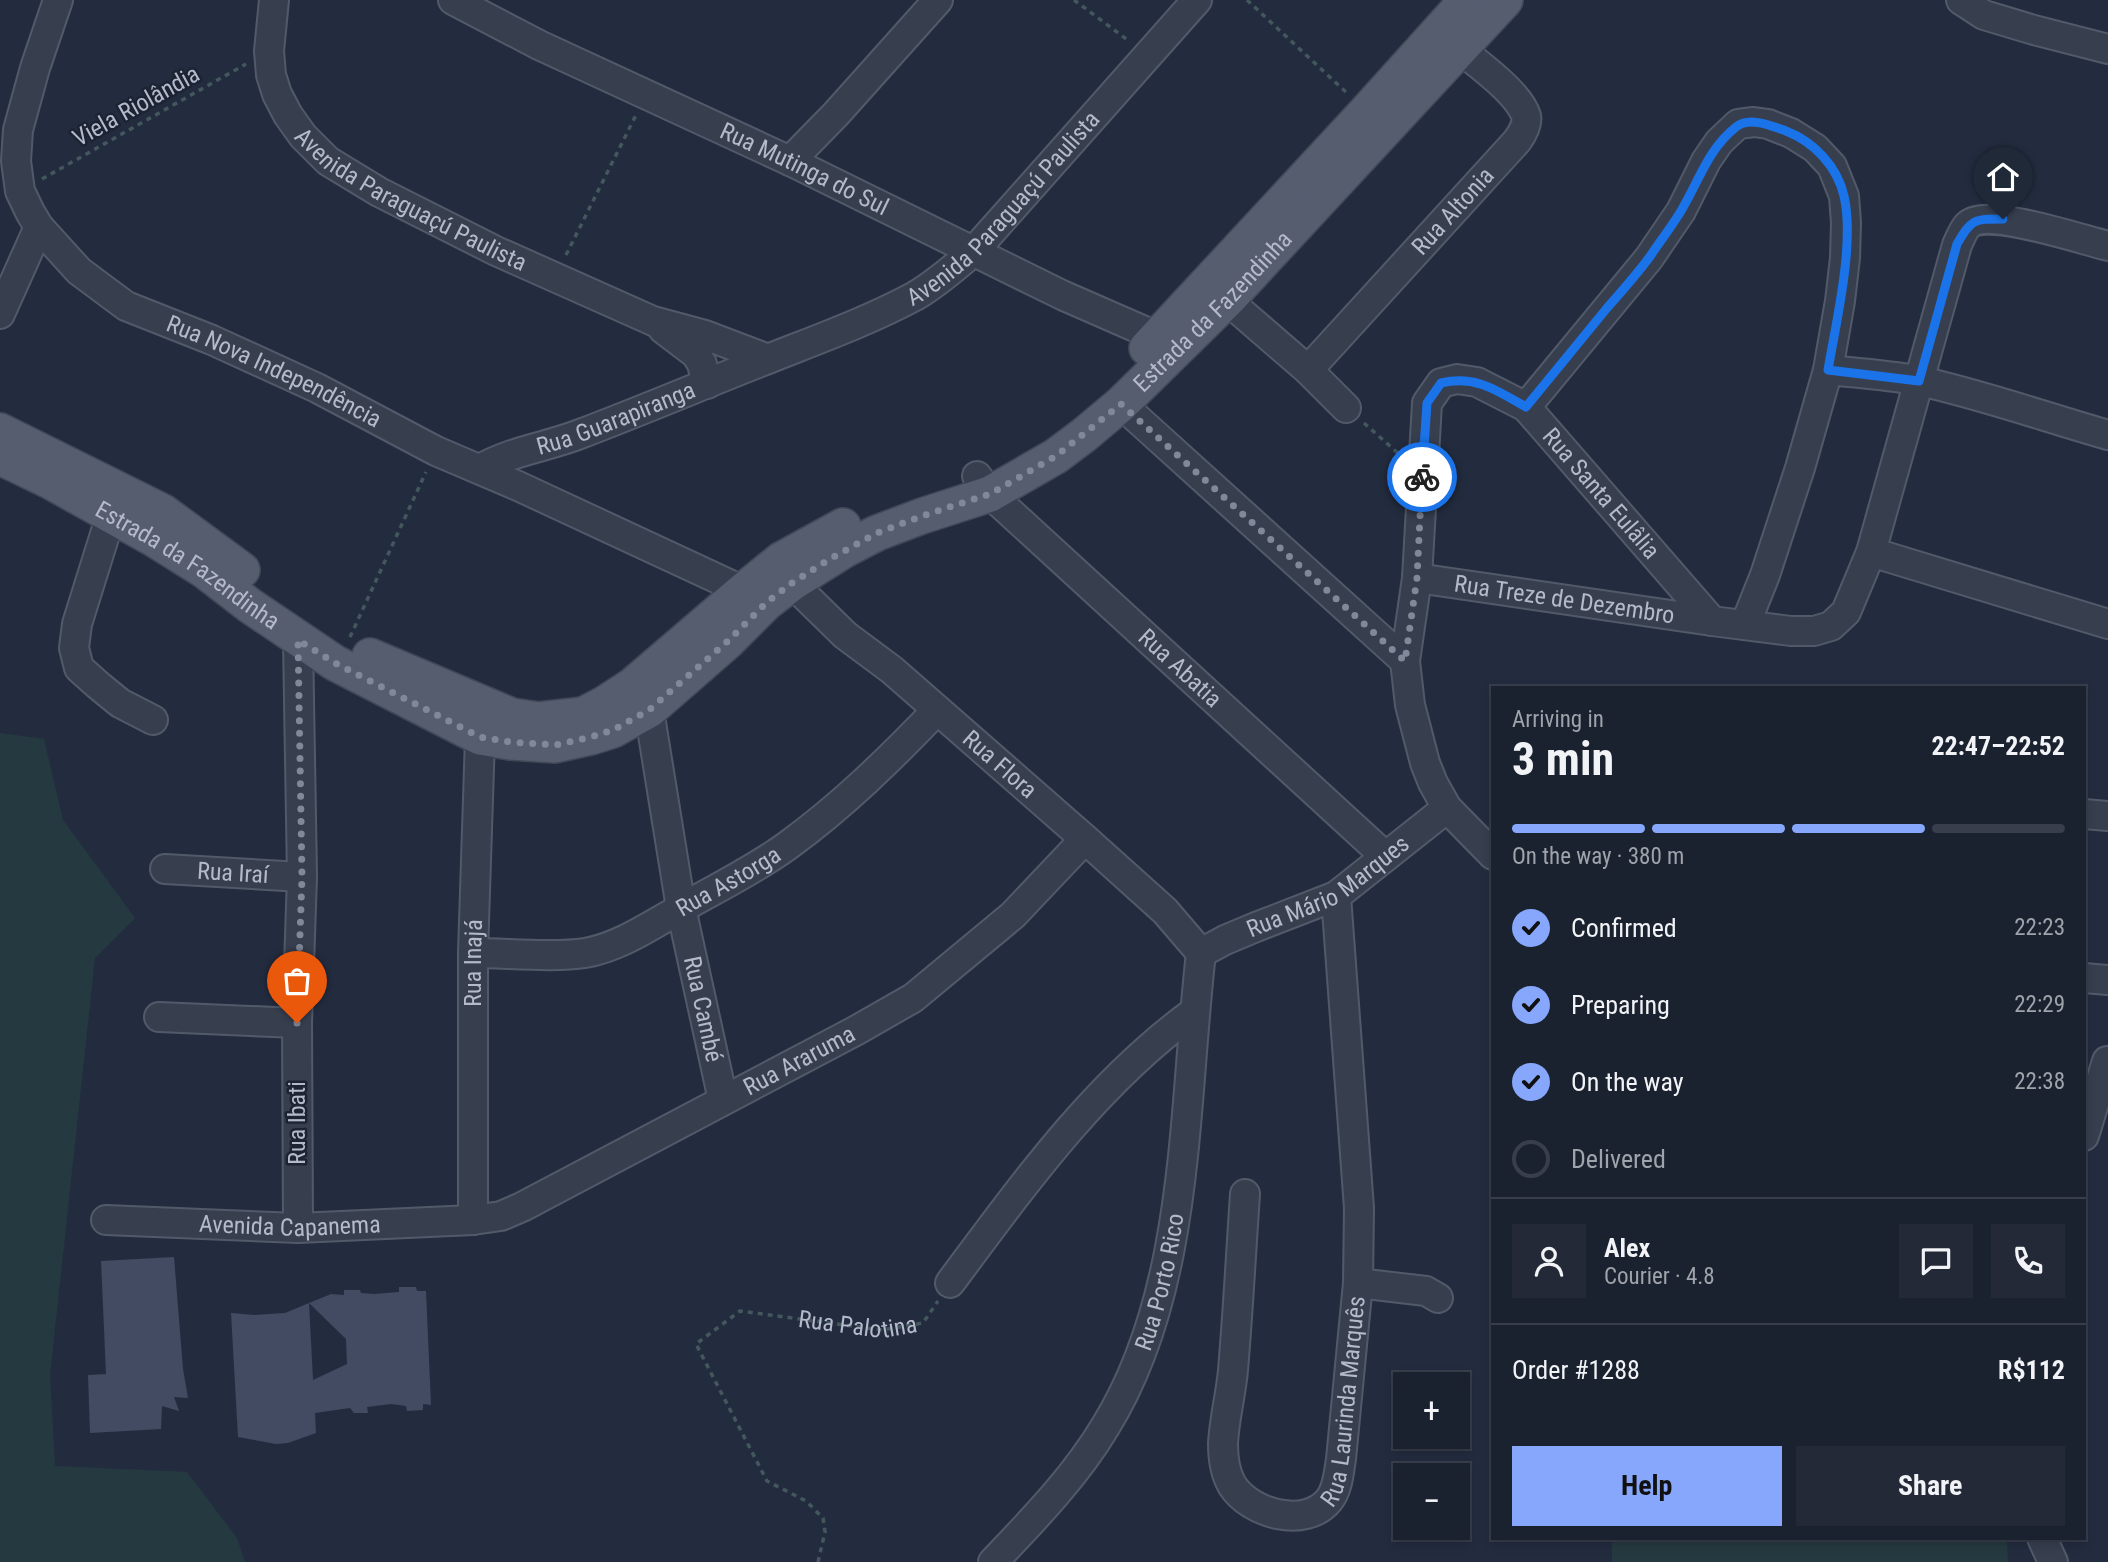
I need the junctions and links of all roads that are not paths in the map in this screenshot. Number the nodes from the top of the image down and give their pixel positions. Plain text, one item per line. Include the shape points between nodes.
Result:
1 (58, 0) edge
2 (274, 0) edge
3 (938, 0) edge
4 (1197, 0) edge
5 (1467, 0) edge
6 (1505, 0) edge
7 (1961, 0) edge
8 (467, 3) edge
9 (2108, 48) edge
10 (1460, 49) junction
11 (790, 161) junction
12 (39, 227) junction
13 (2108, 246) edge
14 (974, 251) junction
15 (1227, 300) junction
16 (0, 314) edge
17 (653, 321) junction
18 (1158, 337) junction
19 (760, 362) junction
20 (1308, 370) junction
21 (1828, 370) junction
22 (1919, 381) junction
23 (708, 384) junction
24 (1121, 404) junction
25 (1526, 407) junction
26 (1346, 408) road end
27 (0, 431) edge
28 (2108, 435) edge
29 (531, 451) junction
30 (0, 457) edge
31 (480, 469) junction
32 (984, 485) junction
33 (518, 486) junction
34 (111, 514) junction
35 (1871, 552) junction
36 (1417, 578) junction
37 (768, 592) junction
38 (1712, 621) junction
39 (2108, 624) edge
40 (1745, 625) junction
41 (298, 640) junction
42 (1405, 661) junction
43 (649, 710) junction
44 (937, 710) junction
45 (153, 720) dead end
46 (487, 723) junction
47 (1447, 808) junction
48 (2086, 814) edge
49 (2108, 816) edge
50 (1085, 839) junction
51 (1491, 853) edge
52 (1385, 856) junction
53 (165, 869) dead end
54 (302, 877) junction
55 (1336, 896) junction
56 (681, 908) junction
57 (473, 953) junction
58 (1202, 953) junction
59 (2086, 978) edge
60 (2108, 980) edge
61 (1194, 1012) junction
62 (159, 1017) dead end
63 (297, 1023) junction
64 (2107, 1061) edge
65 (723, 1100) junction
66 (2086, 1129) edge
67 (1245, 1194) dead end
68 (106, 1220) dead end
69 (473, 1220) junction
70 (298, 1228) junction
71 (950, 1283) road end
72 (1358, 1283) junction
73 (1438, 1298) dead end
74 (2043, 1540) edge
75 (993, 1562) edge
76 (2053, 1562) edge

1 - 12 street, Rua Nova Independência via 18,130 20,191
2 - 17 street, Avenida Paraguaçú Paulista via 269,51 277,94 303,136 328,161 433,220
3 - 11 street
4 - 14 street, Avenida Paraguaçú Paulista
5 - 18 main road, Estrada da Fazendinha
6 - 10 main road, Estrada da Fazendinha
7 - 9 street via 1984,15
8 - 11 street, Rua Mutinga do Sul via 539,45
10 - 15 main road, Estrada da Fazendinha
10 - 20 street, Rua Altonia via 1519,104 1527,117 1525,127
11 - 14 street, Rua Mutinga do Sul
12 - 16 street
12 - 31 street, Rua Nova Independência via 79,271 126,306 317,388
13 - 22 street via 2003,219 1980,219 1968,225 1957,244
14 - 18 street, Rua Mutinga do Sul
14 - 19 street, Avenida Paraguaçú Paulista via 916,295
15 - 20 street
15 - 24 main road, Estrada da Fazendinha
17 - 19 street, Avenida Paraguaçú Paulista via 705,335
17 - 23 street, Avenida Paraguaçú Paulista via 696,354
18 - 32 main road, Estrada da Fazendinha via 1073,417
19 - 23 street, Rua Guarapiranga
20 - 26 street
21 - 22 street
21 - 25 street via 1845,258 1844,196 1832,166 1815,148 1791,133 1754,122 1738,124 1719,142 1649,258
21 - 40 street via 1765,575
22 - 28 street
22 - 35 street
23 - 29 street, Rua Guarapiranga
24 - 32 main road, Estrada da Fazendinha via 1056,456
24 - 42 street
25 - 36 street, Rua Santa Eulâlia via 1477,382 1457,379 1441,383 1427,403
25 - 38 street, Rua Santa Eulâlia
27 - 46 main road, Estrada da Fazendinha via 163,513 346,645
29 - 31 street, Rua Guarapiranga
29 - 33 street
30 - 34 main road, Estrada da Fazendinha
31 - 33 street, Rua Nova Independência
32 - 37 main road, Estrada da Fazendinha via 877,533
32 - 37 main road, Estrada da Fazendinha via 851,522 817,538 781,560
32 - 52 street, Rua Abatia
33 - 37 street, Rua Nova Independência
34 - 41 main road, Estrada da Fazendinha via 205,571
34 - 45 street via 74,648 79,668 120,703
35 - 39 street
35 - 40 street via 1853,600 1831,626 1791,631
36 - 38 street, Rua Treze de Dezembro
36 - 42 street, Rua Santa Eulâlia
37 - 43 main road, Estrada da Fazendinha via 728,641
37 - 44 street, Rua Flora via 845,635
37 - 46 main road, Estrada da Fazendinha via 583,715 539,720 512,716
38 - 40 street
41 - 46 main road, Estrada da Fazendinha via 335,663
41 - 54 street, Rua Ibati
42 - 47 street, Rua Santa Eulâlia via 1424,763
43 - 46 main road, Estrada da Fazendinha via 613,730 555,745 510,742
43 - 56 street, Rua Cambé
44 - 50 street, Rua Flora
44 - 56 street, Rua Astorga via 824,818 741,876
46 - 57 street, Rua Inajá
47 - 51 street, Rua Santa Eulâlia
47 - 52 street, Rua Mário Marques
48 - 49 street
50 - 58 street, Rua Flora via 1165,911
50 - 65 street, Rua Araruma via 1013,915 914,998
52 - 55 street, Rua Mário Marques
53 - 54 street, Rua Iraí
54 - 63 street, Rua Ibati
55 - 58 street, Rua Mário Marques
55 - 72 street, Rua Laurinda Marquês via 1359,1208
56 - 57 street, Rua Astorga via 614,945 585,953
56 - 65 street, Rua Cambé
57 - 69 street, Rua Inajá
58 - 61 street, Rua Porto Rico
59 - 60 street
61 - 71 street via 1091,1105 1038,1165
61 - 75 street, Rua Porto Rico via 1172,1232 1149,1334 1105,1427 1058,1492
62 - 63 street
63 - 70 street, Rua Ibati
64 - 66 street
65 - 69 street, Rua Araruma via 522,1207
67 - 72 street, Rua Laurinda Marquês via 1224,1464 1232,1485 1245,1500 1263,1510 1295,1516 1322,1507 1331,1498 1341,1459
68 - 70 street, Avenida Capanema
69 - 70 street, Avenida Capanema
72 - 73 street via 1426,1291
74 - 76 street

